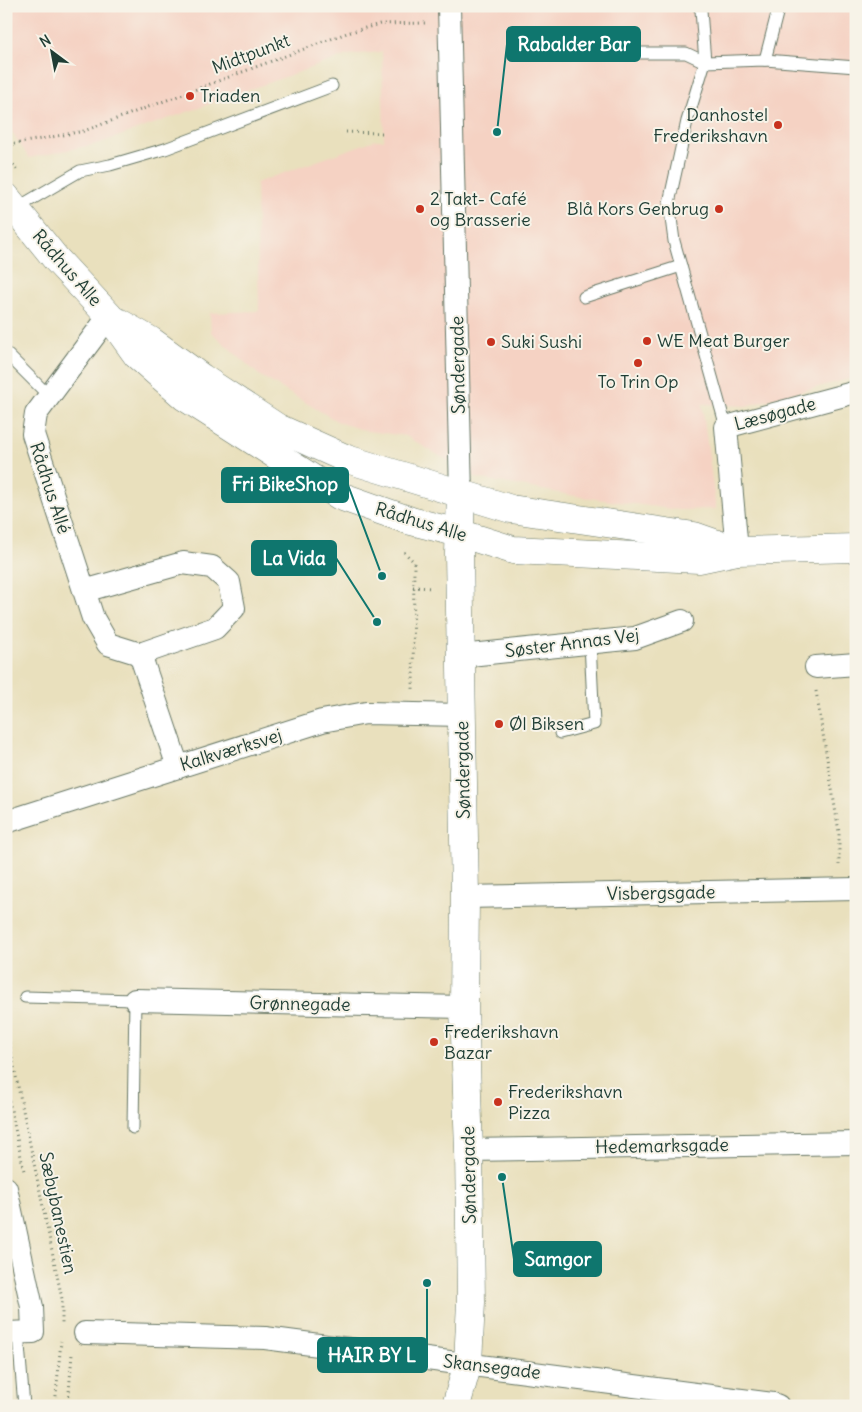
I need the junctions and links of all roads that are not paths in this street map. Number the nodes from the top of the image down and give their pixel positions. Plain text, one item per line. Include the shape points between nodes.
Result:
1 (698, 6) edge
2 (779, 6) edge
3 (449, 14) edge
4 (563, 53) dead end
5 (765, 60) junction
6 (706, 62) junction
7 (856, 67) edge
8 (332, 86) dead end
9 (20, 200) edge
10 (681, 266) junction
11 (584, 296) dead end
12 (109, 316) junction
13 (6, 353) edge
14 (856, 392) edge
15 (49, 396) junction
16 (726, 427) junction
17 (461, 494) junction
18 (460, 533) junction
19 (856, 548) edge
20 (737, 551) junction
21 (84, 591) junction
22 (682, 621) dead end
23 (590, 642) junction
24 (140, 654) junction
25 (460, 656) junction
26 (856, 664) edge
27 (816, 667) road end
28 (463, 715) junction
29 (560, 734) dead end
30 (178, 767) junction
31 (6, 822) edge
32 (847, 889) edge
33 (465, 897) junction
34 (25, 997) dead end
35 (135, 1000) junction
36 (464, 1007) junction
37 (133, 1128) dead end
38 (856, 1143) edge
39 (469, 1150) junction
40 (6, 1188) edge
41 (12, 1333) edge
42 (86, 1333) dead end
43 (468, 1363) junction
44 (24, 1406) edge
45 (456, 1406) edge
46 (778, 1406) edge

1 - 6 lane
2 - 5 lane
3 - 17 street, Søndergade via 442,132
4 - 6 lane via 686,54
5 - 6 lane
5 - 7 lane
6 - 10 lane via 687,121 669,203
8 - 9 lane via 165,148 80,171
9 - 12 street, Rådhus Alle via 56,259
10 - 11 lane
10 - 16 lane
12 - 15 street, Rådhus Allé
12 - 17 street, Rådhus Alle via 278,428 347,459
12 - 18 street, Rådhus Alle via 138,355 185,398 340,496 411,521
13 - 15 lane
14 - 16 street, Læsøgade
15 - 21 street, Rådhus Allé via 36,414 33,434
16 - 20 street, Læsøgade
17 - 18 street, Søndergade
17 - 20 street, Rådhus Alle via 511,509 694,536
18 - 20 street, Rådhus Alle via 514,550 699,559
18 - 25 street, Søndergade
19 - 20 street, Rådhus Alle
21 - 24 street, Rådhus Allé via 93,618 108,644
21 - 24 street via 183,563 212,567 229,582 234,608 216,628
22 - 23 street, Søster Annas Vej via 635,638
23 - 25 street, Søster Annas Vej
23 - 29 lane via 594,724
24 - 30 street
25 - 28 street, Søndergade
26 - 27 street
28 - 30 street, Kalkværksvej via 366,713 322,721
28 - 33 street, Søndergade
30 - 31 street, Kalkværksvej
32 - 33 street, Visbergsgade
33 - 36 street, Søndergade
34 - 35 lane
35 - 36 street, Grønnegade
35 - 37 lane
36 - 39 street, Søndergade
38 - 39 street, Hedemarksgade
39 - 43 street, Søndergade via 471,1302
40 - 41 street via 32,1307 33,1332
41 - 44 lane
42 - 43 street, Skansegade via 265,1338
43 - 45 street, Søndergade
43 - 46 street, Skansegade

